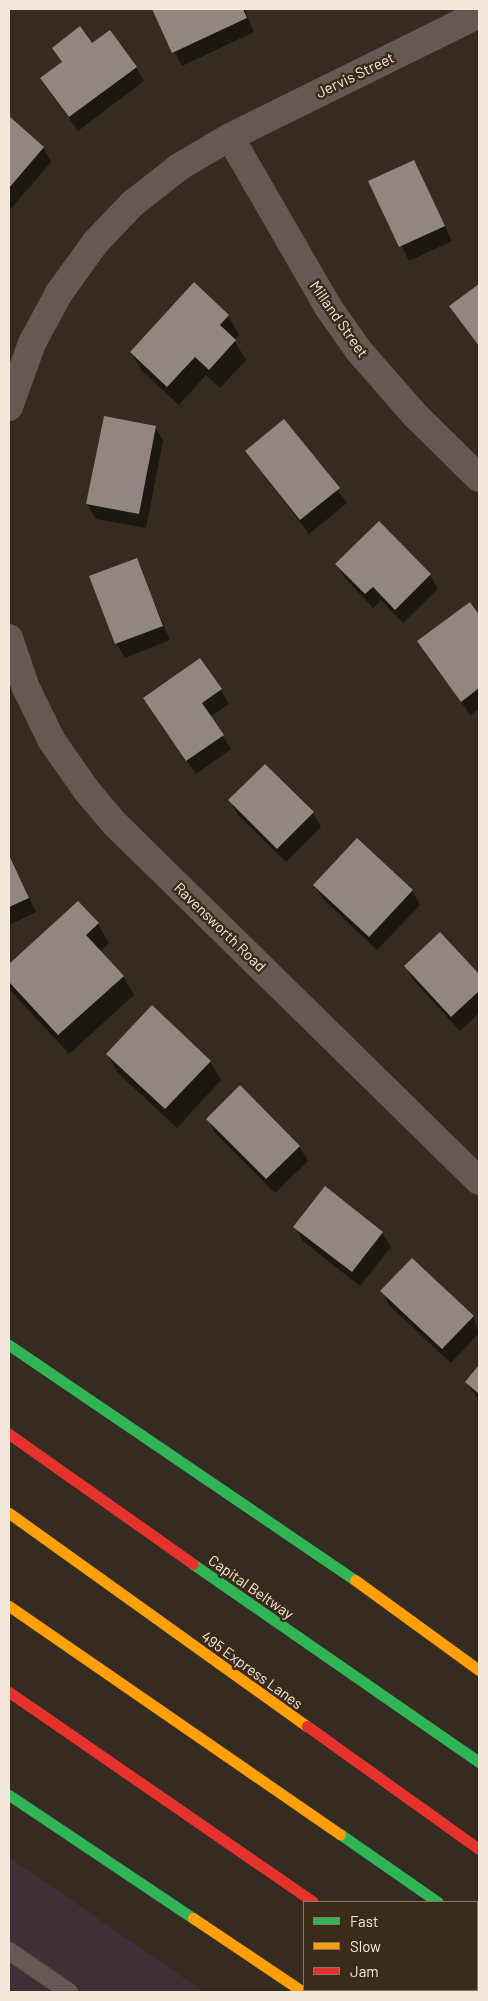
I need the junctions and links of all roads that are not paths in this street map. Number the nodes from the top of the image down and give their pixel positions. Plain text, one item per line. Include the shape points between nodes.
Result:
1 (479, 14) edge
2 (230, 137) junction
3 (9, 407) edge
4 (479, 478) edge
5 (9, 638) edge
6 (479, 1181) edge
7 (9, 1344) edge
8 (9, 1434) edge
9 (9, 1513) edge
10 (9, 1606) edge
11 (479, 1670) edge
12 (9, 1692) edge
13 (479, 1762) edge
14 (9, 1795) edge
15 (479, 1849) edge
16 (312, 1901) edge
17 (437, 1901) edge
18 (9, 1951) edge
19 (69, 1992) edge
20 (303, 1992) edge

1 - 2 street, Jervis Street
2 - 3 street via 180,167 132,204 95,243 59,292 32,343
2 - 4 street, Milland Street via 328,307 359,351 416,416
5 - 6 street, Ravensworth Road via 26,688 52,741 92,798
7 - 11 highway via 32,1363 320,1555
8 - 13 highway, Capital Beltway
9 - 15 highway, 495 Express Lanes
10 - 17 highway
12 - 16 highway
14 - 20 highway via 235,1950
18 - 19 lane

